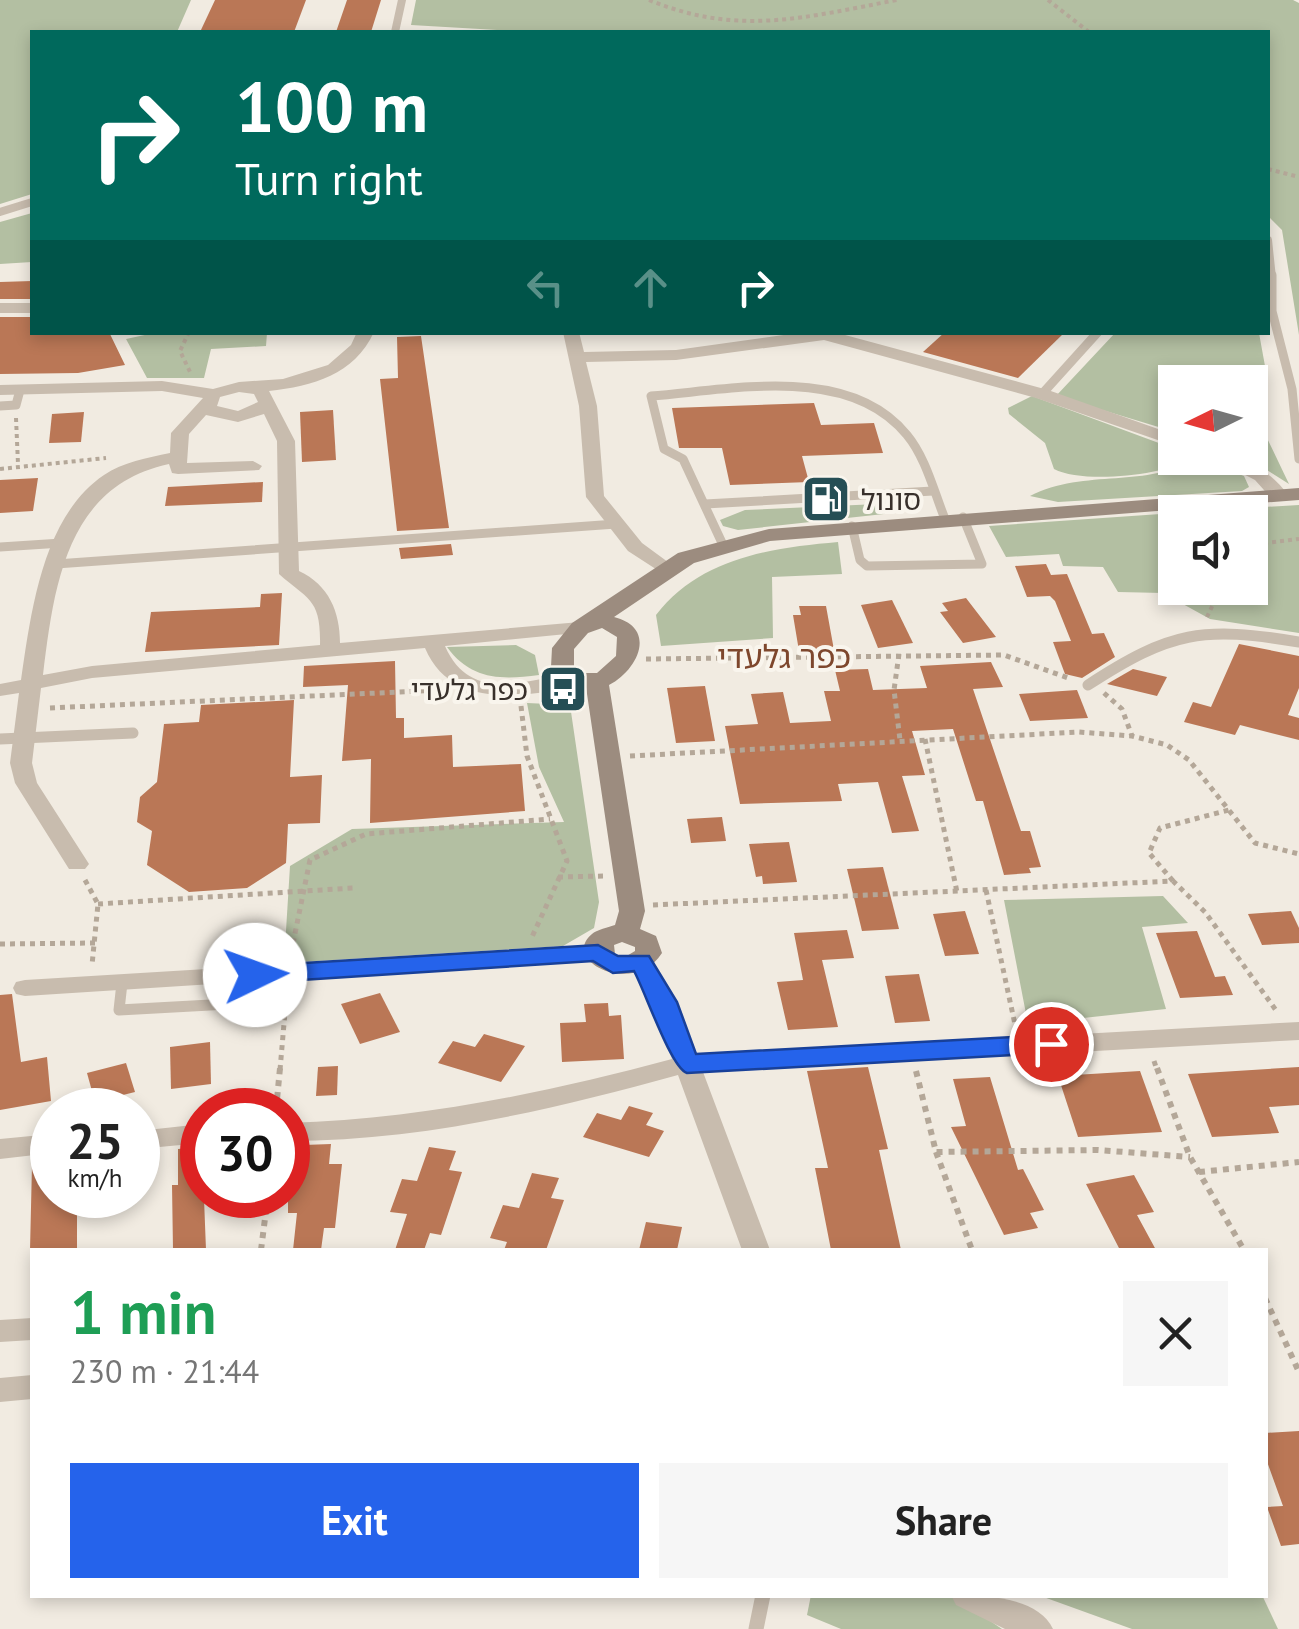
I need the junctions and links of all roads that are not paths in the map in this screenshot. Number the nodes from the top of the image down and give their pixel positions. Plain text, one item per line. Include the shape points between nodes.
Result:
1 (402, 0) edge
2 (395, 30) edge
3 (30, 203) edge
4 (0, 212) edge
5 (1270, 244) edge
6 (0, 308) edge
7 (30, 308) edge
8 (365, 335) edge
9 (572, 335) edge
10 (1095, 335) edge
11 (578, 356) junction
12 (294, 382) junction
13 (244, 387) junction
14 (0, 390) edge
15 (1042, 394) junction
16 (206, 396) junction
17 (18, 398) junction
18 (268, 402) junction
19 (0, 406) edge
20 (233, 416) junction
21 (284, 432) junction
22 (1158, 435) edge
23 (179, 449) junction
24 (1299, 459) edge
25 (253, 466) dead end
26 (1260, 475) edge
27 (933, 491) junction
28 (1289, 494) edge
29 (705, 504) junction
30 (954, 518) junction
31 (616, 524) junction
32 (852, 526) junction
33 (62, 543) junction
34 (723, 545) junction
35 (0, 547) edge
36 (288, 549) junction
37 (56, 564) junction
38 (666, 569) junction
39 (646, 584) junction
40 (585, 626) junction
41 (515, 635) junction
42 (432, 640) junction
43 (1299, 642) edge
44 (330, 649) junction
45 (630, 652) junction
46 (561, 658) junction
47 (34, 682) junction
48 (588, 682) junction
49 (1088, 685) road end
50 (0, 690) edge
51 (133, 733) dead end
52 (24, 738) junction
53 (0, 739) edge
54 (76, 864) road end
55 (628, 919) junction
56 (598, 953) junction
57 (641, 962) junction
58 (122, 983) junction
59 (25, 988) dead end
60 (265, 1002) dead end
61 (1295, 1031) edge
62 (687, 1064) junction
63 (310, 1132) edge
64 (30, 1146) edge
65 (0, 1149) edge
66 (755, 1248) edge
67 (30, 1329) edge
68 (0, 1332) edge
69 (30, 1386) edge
70 (0, 1390) edge
71 (762, 1598) edge
72 (971, 1598) edge
73 (756, 1629) edge
74 (1037, 1629) edge

1 - 2 lane
3 - 4 lane
5 - 24 lane via 1272,312 1292,389
6 - 7 street
8 - 12 street via 344,363
9 - 11 street
10 - 15 lane
11 - 15 street via 676,355 824,335
11 - 31 street via 595,497
12 - 13 street
12 - 18 street
13 - 16 street
13 - 18 street via 260,390
14 - 17 street
15 - 22 street
16 - 17 street via 154,386
16 - 20 street via 214,413
16 - 23 street via 184,426
17 - 19 lane
18 - 20 street via 254,413
18 - 21 street
20 - 21 street via 260,419
20 - 23 street via 199,424
21 - 36 street
23 - 25 street via 178,468
23 - 33 street via 105,483 80,508
26 - 28 street
27 - 29 lane
27 - 29 lane via 908,436 892,420 834,391 652,396 664,449 683,459
27 - 30 lane
28 - 30 street
29 - 34 lane
30 - 32 street
30 - 32 lane via 982,564 867,566
31 - 36 lane
31 - 38 street
32 - 34 street
33 - 35 lane
33 - 37 street
34 - 38 street
36 - 37 lane
36 - 44 street via 289,574 312,586 325,607
37 - 47 street
38 - 39 street
39 - 40 street
39 - 45 street
40 - 41 street
40 - 45 street via 616,624 627,632
40 - 46 street via 565,643
41 - 42 street
41 - 46 street via 548,645
42 - 44 street
42 - 48 street via 447,674 486,688
43 - 49 lane via 1200,630 1143,648
44 - 47 street
45 - 48 street via 613,676
46 - 48 street via 564,671
47 - 50 street
47 - 52 street
48 - 55 street via 608,757
51 - 52 lane
52 - 53 lane
52 - 54 street via 26,783
55 - 56 street via 604,938
55 - 57 street via 647,942 649,953
56 - 57 street via 613,965
56 - 58 street
57 - 62 street
58 - 59 street
58 - 60 lane via 119,1010
61 - 62 street
62 - 63 street via 601,1088
62 - 66 street
64 - 65 street
67 - 68 street
69 - 70 street
71 - 73 lane
72 - 74 street

